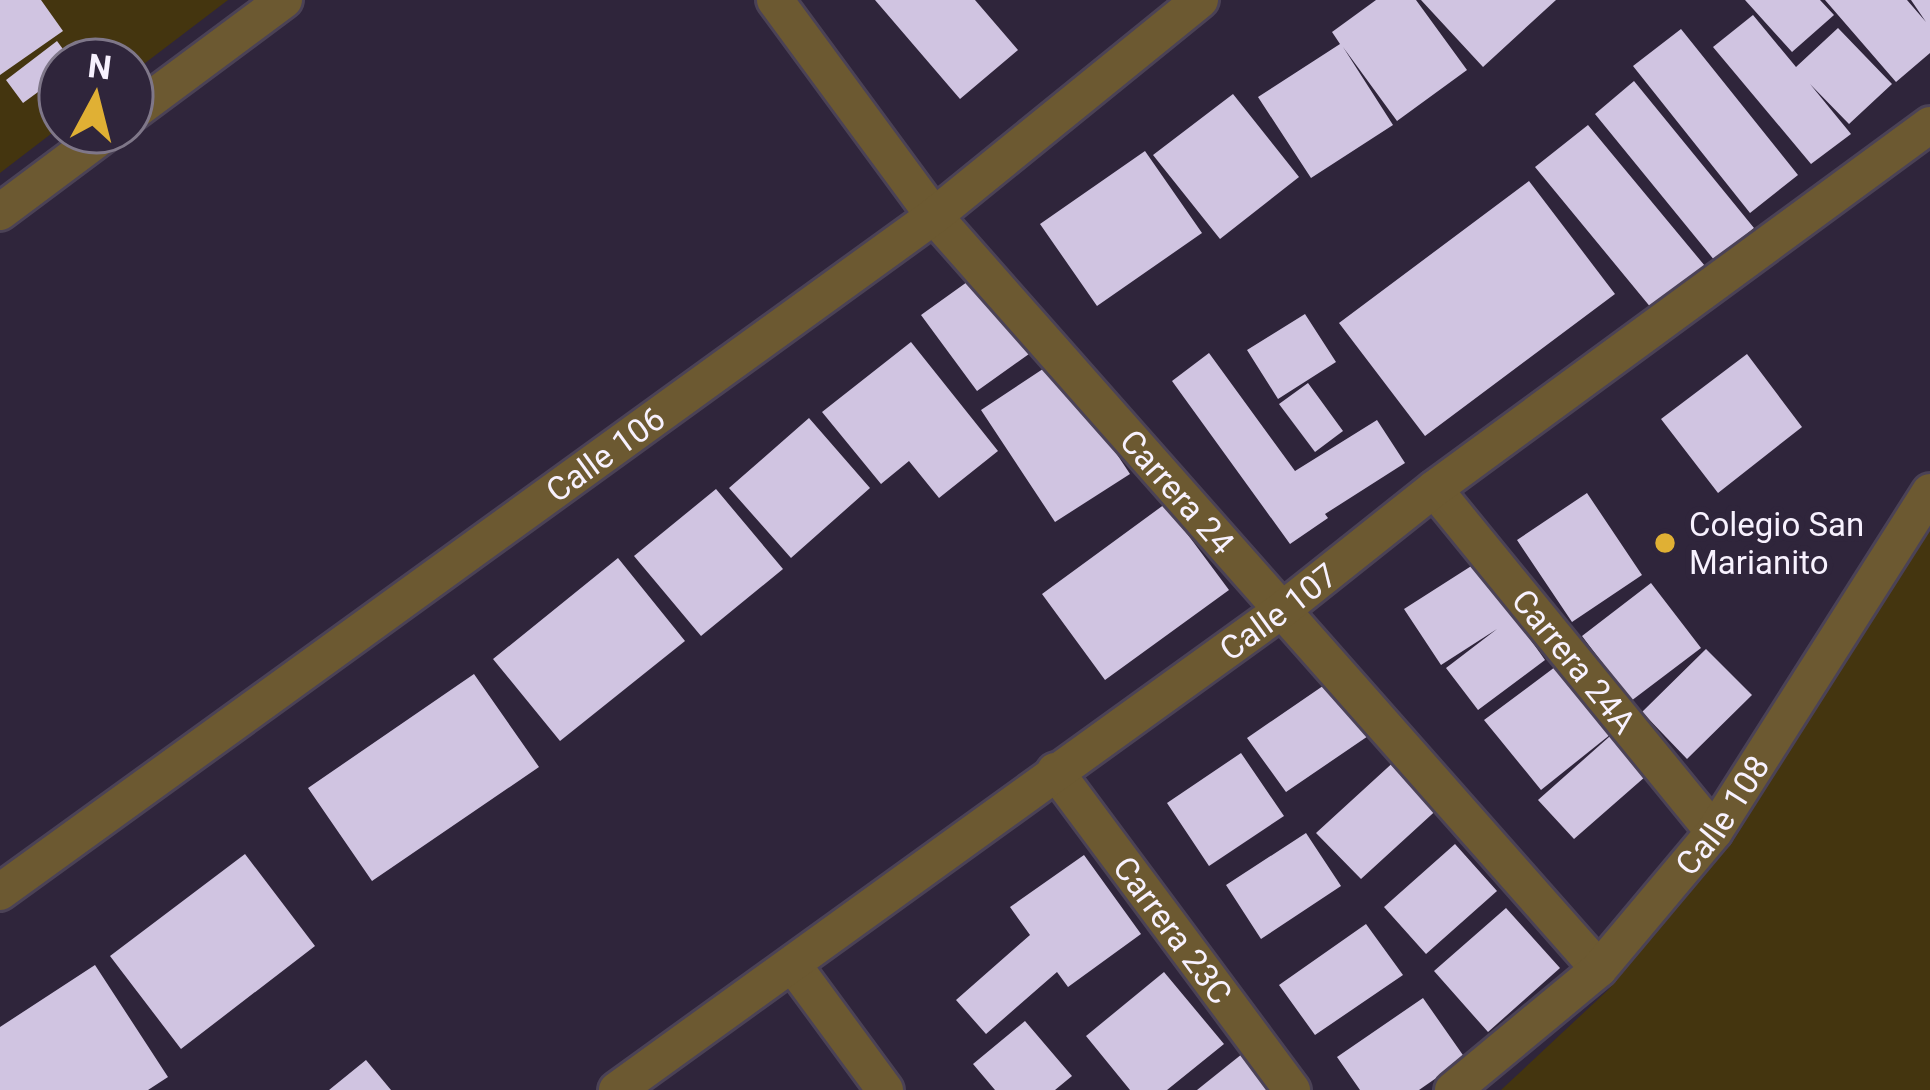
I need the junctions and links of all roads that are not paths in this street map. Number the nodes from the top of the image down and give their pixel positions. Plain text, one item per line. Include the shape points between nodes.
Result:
1 (284, 0) edge
2 (776, 0) edge
3 (1200, 0) edge
4 (156, 95) edge
5 (1930, 125) edge
6 (75, 156) edge
7 (0, 212) edge
8 (934, 216) junction
9 (1434, 488) junction
10 (1930, 492) edge
11 (1282, 610) junction
12 (1055, 771) junction
13 (1714, 832) junction
14 (0, 892) edge
15 (793, 965) junction
16 (1599, 969) junction
17 (617, 1090) edge
18 (885, 1090) edge
19 (1292, 1090) edge
20 (1453, 1090) edge

1 - 4 street
2 - 8 street, Carrera 24
3 - 8 street, Calle 106
5 - 9 street, Calle 107
6 - 7 street
8 - 11 street, Carrera 24
8 - 14 street, Calle 106
9 - 11 street, Calle 107
9 - 13 street, Carrera 24A
10 - 13 street, Calle 108
11 - 12 street, Calle 107
11 - 16 street, Carrera 24
12 - 15 street, Calle 107
12 - 19 street, Carrera 23C
13 - 16 street, Calle 108
15 - 17 street, Calle 107
15 - 18 street
16 - 20 street, Calle 108

